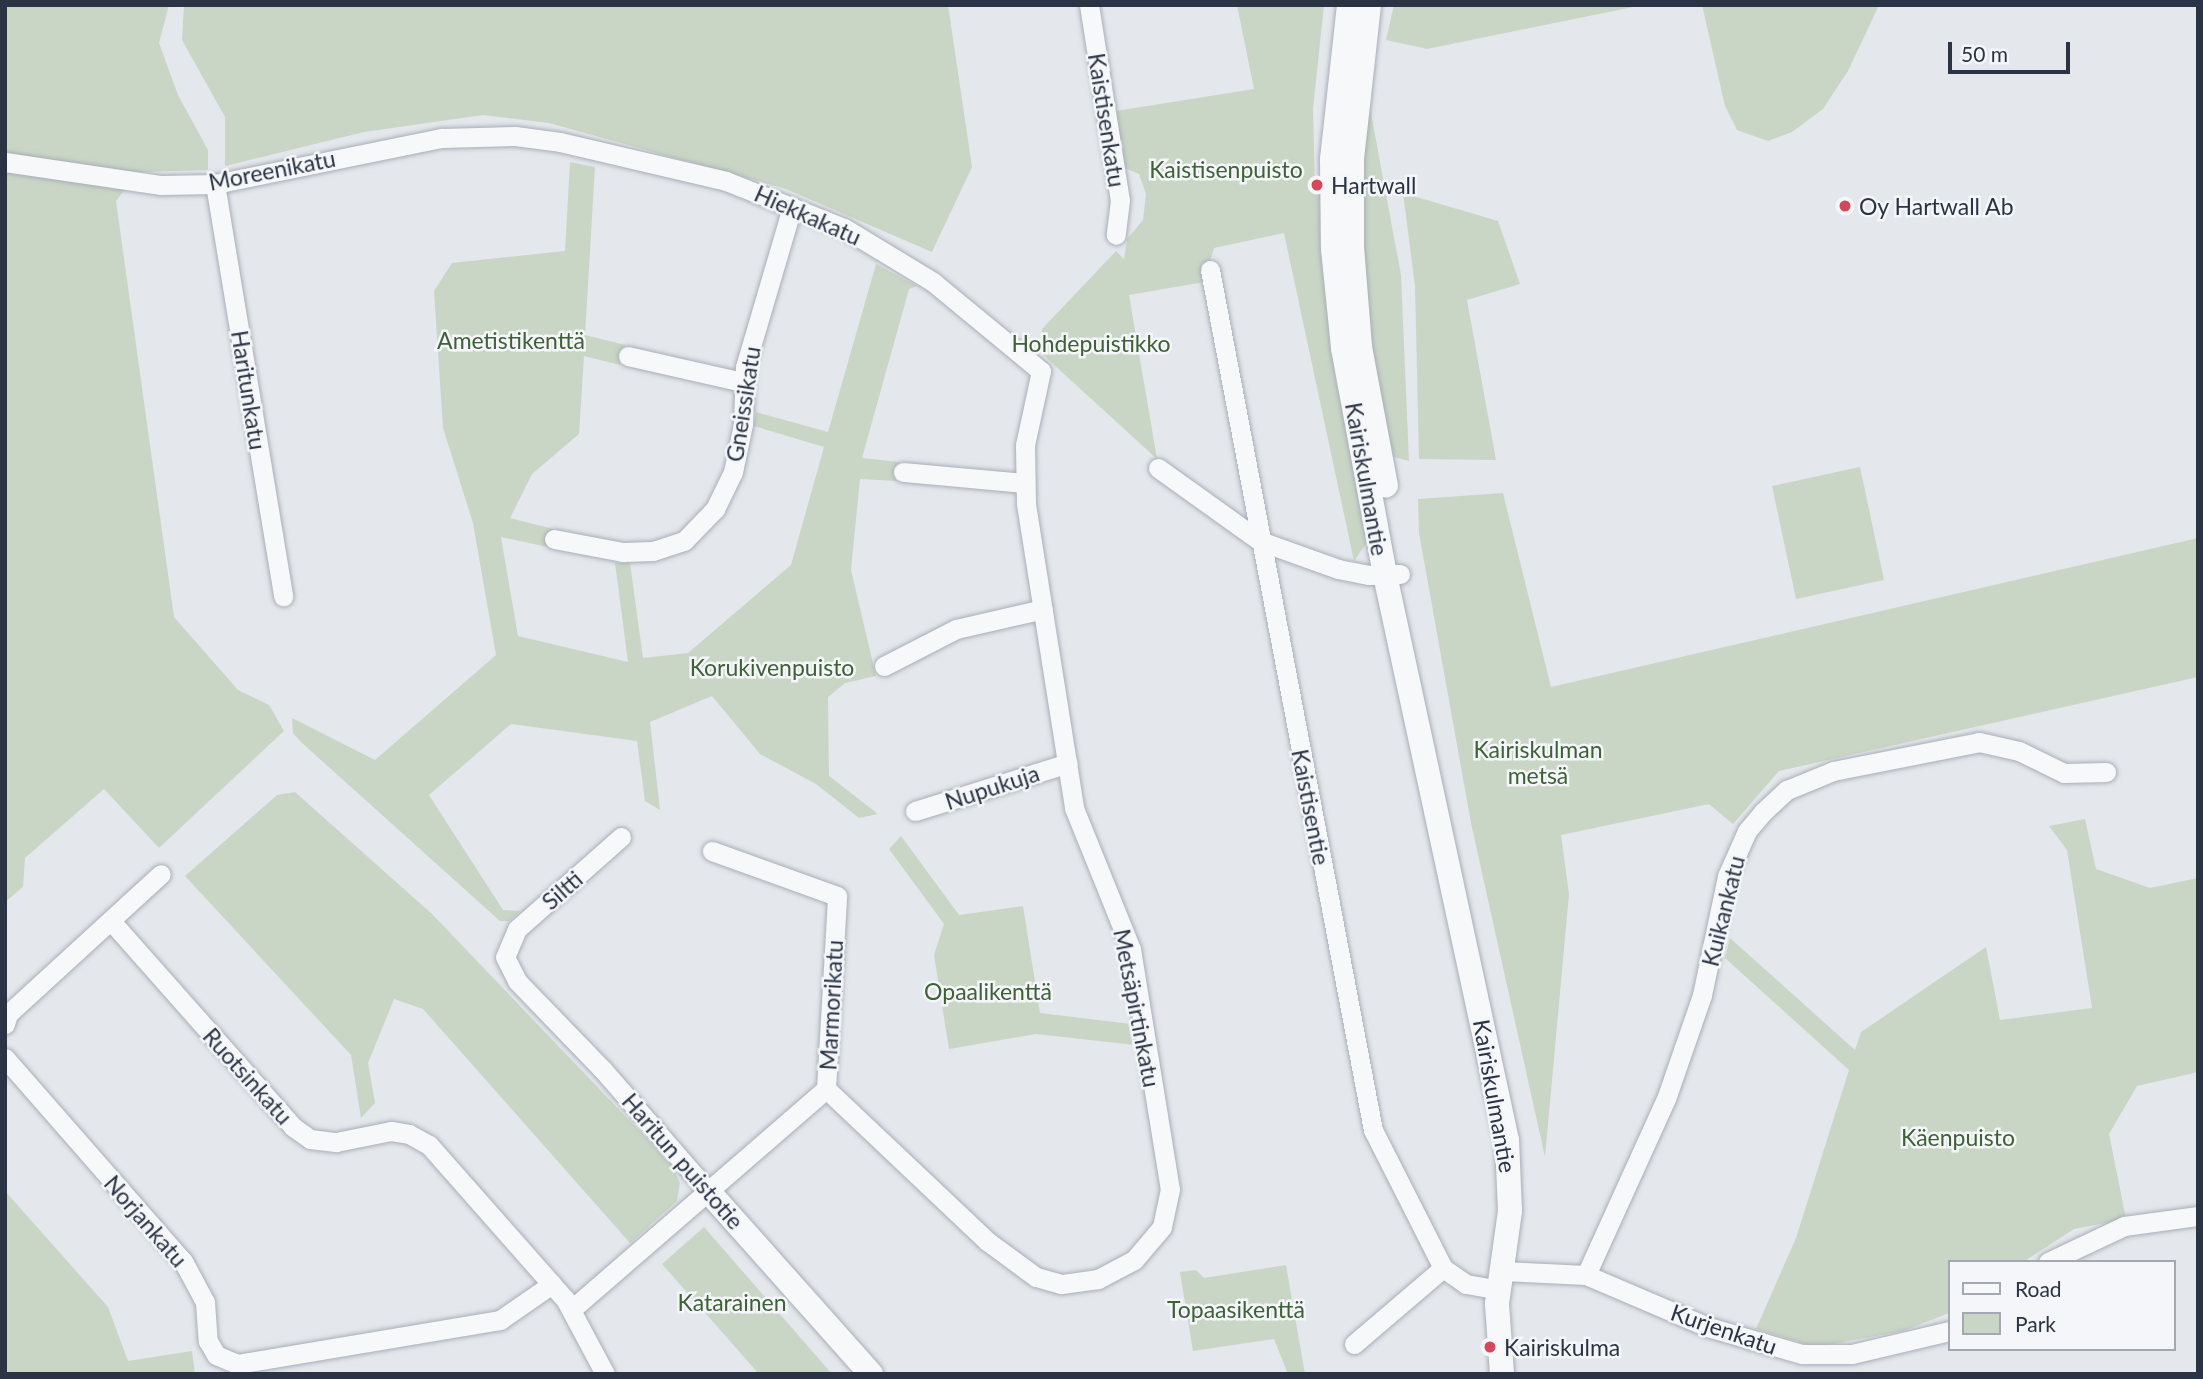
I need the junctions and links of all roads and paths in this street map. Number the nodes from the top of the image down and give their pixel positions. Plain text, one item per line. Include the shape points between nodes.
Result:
1 (1089, 5) edge
2 (1349, 5) edge
3 (1369, 5) edge
4 (538, 139) joint
5 (5, 162) edge
6 (215, 184) junction
7 (792, 207) junction
8 (1116, 235) dead end
9 (1210, 270) dead end
10 (628, 356) dead end
11 (1041, 370) joint
12 (742, 382) junction
13 (1158, 468) dead end
14 (903, 472) dead end
15 (1024, 483) junction
16 (554, 539) dead end
17 (1260, 541) junction
18 (1393, 574) junction
19 (283, 596) dead end
20 (1043, 609) junction
21 (884, 666) dead end
22 (1068, 762) junction
23 (2106, 772) dead end
24 (915, 811) dead end
25 (621, 837) dead end
26 (712, 851) dead end
27 (161, 874) dead end
28 (111, 921) junction
29 (506, 947) joint
30 (5, 1024) edge
31 (5, 1058) edge
32 (826, 1089) junction
33 (708, 1191) junction
34 (2198, 1216) edge
35 (2052, 1260) edge
36 (1443, 1268) junction
37 (1586, 1275) junction
38 (1501, 1281) junction
39 (563, 1297) junction
40 (1948, 1331) edge
41 (1354, 1344) dead end
42 (605, 1374) edge
43 (871, 1374) edge
44 (1502, 1374) edge

1 - 8 street, Kaistisenkatu via 1120,200
2 - 18 street, Kairiskulmantie via 1332,160 1333,249 1343,348
3 - 18 street, Kairiskulmantie via 1352,159 1352,247 1360,347
4 - 6 street, Moreenikatu via 493,136 416,142
4 - 7 street, Hiekkakatu via 705,175
5 - 6 street, Moreenikatu via 161,184
6 - 19 street, Haritunkatu
7 - 11 street, Hiekkakatu via 844,229 909,266
7 - 12 street, Gneissikatu
9 - 17 street, Kaistisentie
10 - 12 street
11 - 15 street, Metsäpirtinkatu via 1025,445
12 - 16 street, Gneissikatu via 743,424 729,484 696,531 669,547 639,552
13 - 17 street
14 - 15 street
15 - 20 street, Metsäpirtinkatu
17 - 18 street via 1338,569
17 - 36 street, Kaistisentie via 1373,1130
18 - 38 street, Kairiskulmantie via 1452,817 1468,944 1507,1140 1510,1211
20 - 21 street via 956,629
20 - 22 street, Metsäpirtinkatu
22 - 24 street, Nupukuja
22 - 32 street, Metsäpirtinkatu via 1082,834 1131,949 1170,1189 1167,1215 1154,1240 1134,1260 1098,1279 1061,1284 1036,1277 987,1241
23 - 37 street, Kuikankatu via 2064,773 2019,751 1979,742 1833,771 1787,790 1763,813 1747,831 1727,876 1702,995 1666,1098
25 - 29 street, Siltti via 517,929
26 - 32 street, Marmorikatu via 837,896
27 - 28 street
28 - 30 street via 8,1014
28 - 39 street, Ruotsinkatu via 293,1127 310,1139 336,1142 391,1131 429,1145
29 - 33 street, Haritun puistotie via 507,967 517,981 603,1070
31 - 39 street, Norjankatu via 183,1261 205,1302 208,1341 216,1355 237,1364 500,1320
32 - 33 street, Marmorikatu
33 - 39 street, Norjankatu
33 - 43 street, Haritun puistotie
34 - 35 street via 2124,1226
36 - 38 street via 1466,1284
36 - 41 street
37 - 38 street, Kurjenkatu
37 - 40 street, Kurjenkatu via 1708,1326 1802,1354 1852,1354
38 - 44 street, Kairiskulmantie via 1496,1339
39 - 42 street, Ruotsinkatu

